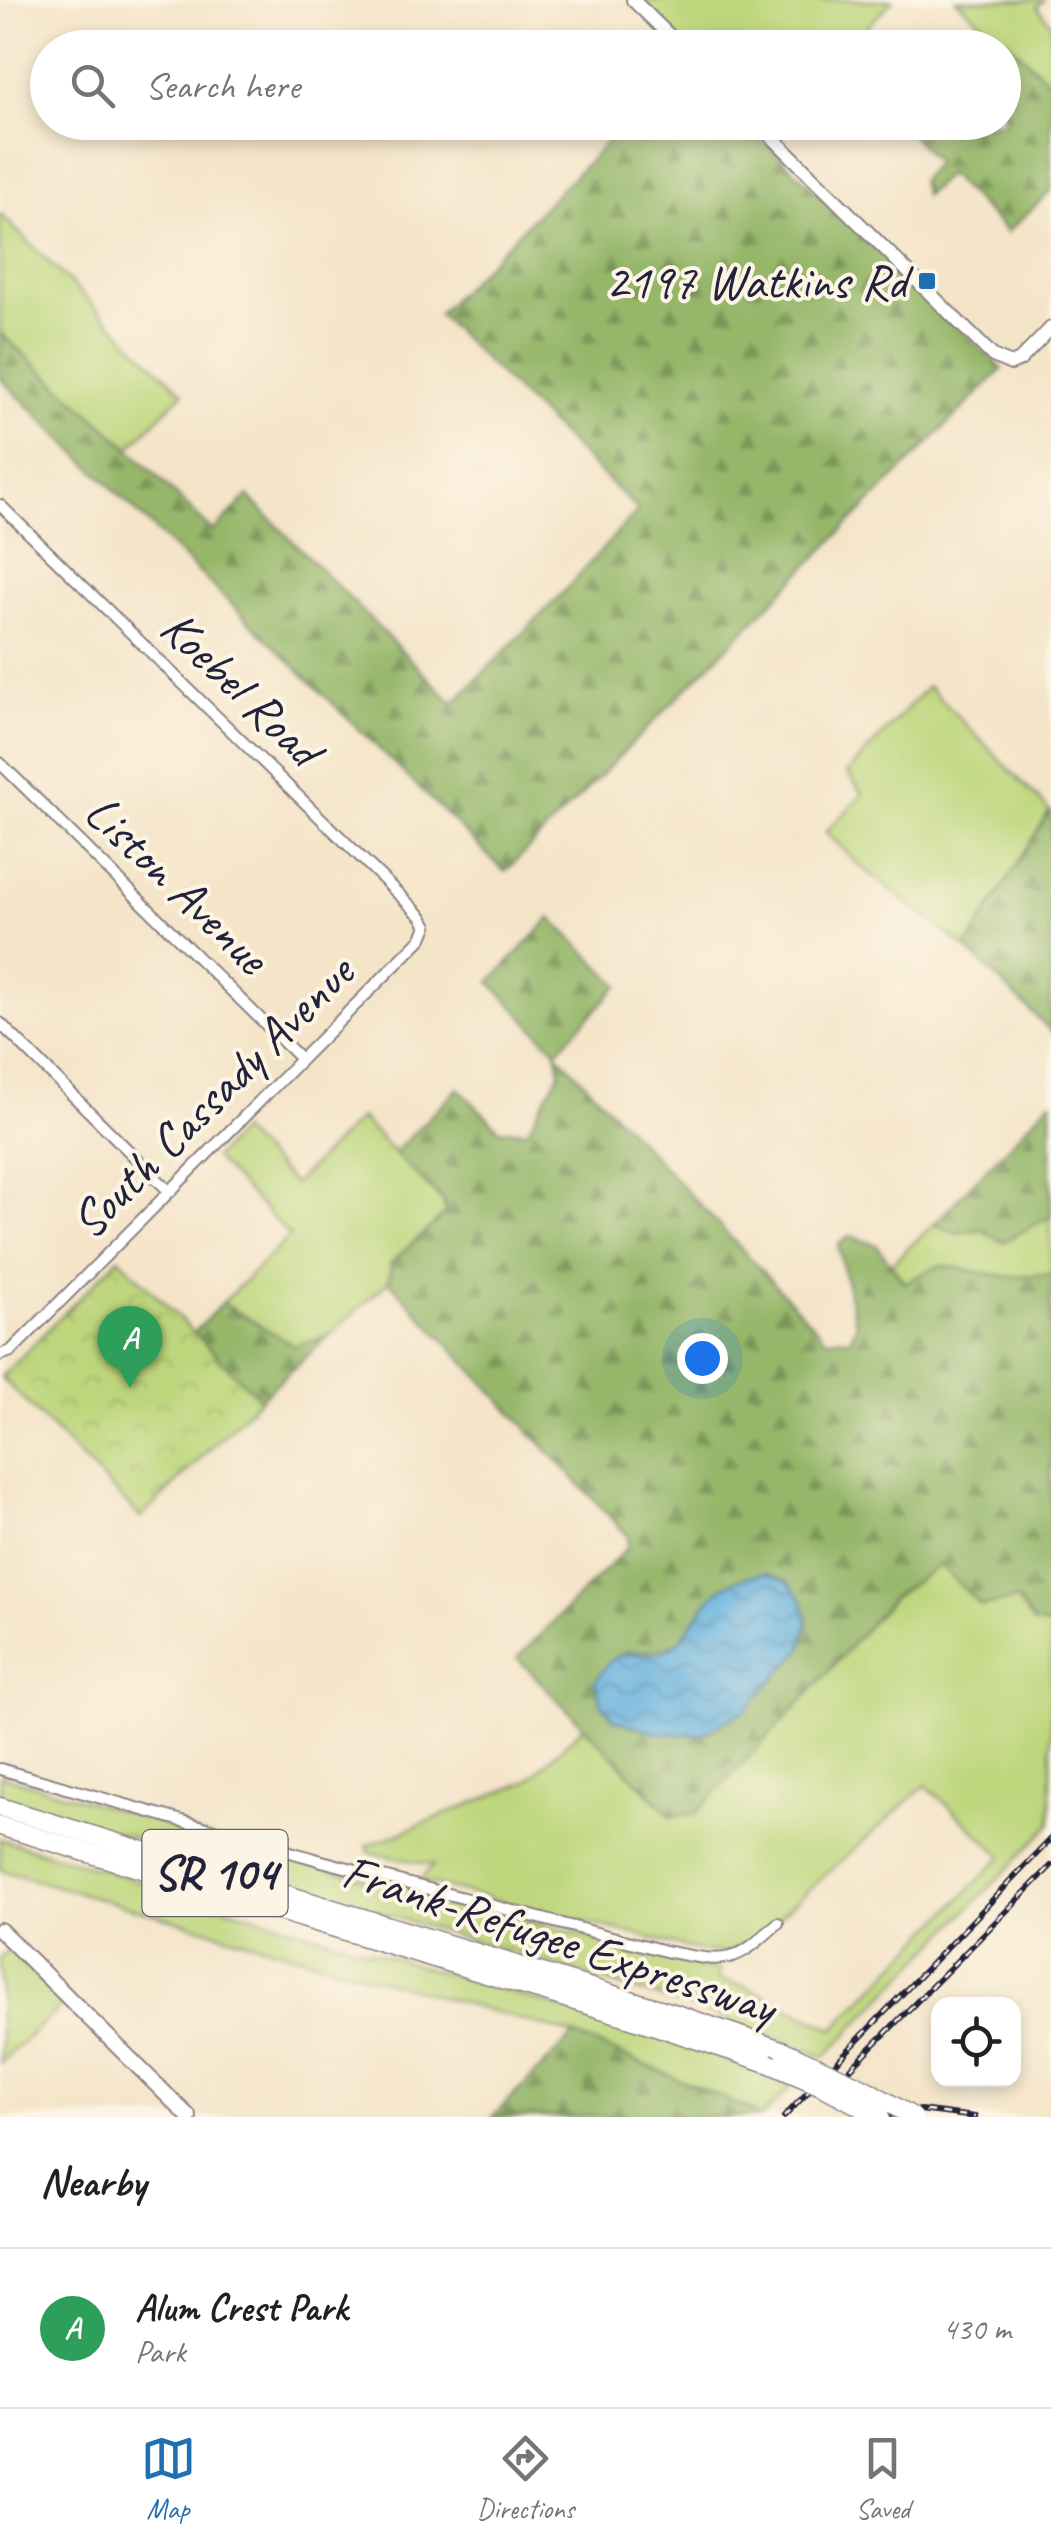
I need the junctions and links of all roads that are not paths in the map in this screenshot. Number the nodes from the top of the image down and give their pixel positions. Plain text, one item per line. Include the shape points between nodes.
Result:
1 (634, 0) edge
2 (664, 30) edge
3 (775, 140) edge
4 (1051, 328) edge
5 (0, 505) edge
6 (0, 763) edge
7 (427, 926) joint
8 (0, 1024) edge
9 (302, 1059) junction
10 (170, 1192) junction
11 (0, 1355) edge
12 (0, 1768) edge
13 (0, 1808) edge
14 (0, 1826) edge
15 (778, 1923) dead end
16 (0, 1930) edge
17 (189, 2117) edge
18 (880, 2117) edge
19 (912, 2117) edge

1 - 2 street
3 - 4 street via 993,356 1011,364 1020,360
5 - 7 street, Koebel Road
6 - 9 street, Liston Avenue
7 - 9 street, South Cassady Avenue
8 - 10 street
9 - 10 street, South Cassady Avenue
10 - 11 street, South Cassady Avenue
12 - 15 street via 669,1952 734,1958
13 - 19 highway, Frank-Refugee Expressway / SR 104, bridge via 673,2013 784,2051
14 - 18 highway, Frank-Refugee Expressway / SR 104, bridge via 632,2018 768,2063
16 - 17 main road

